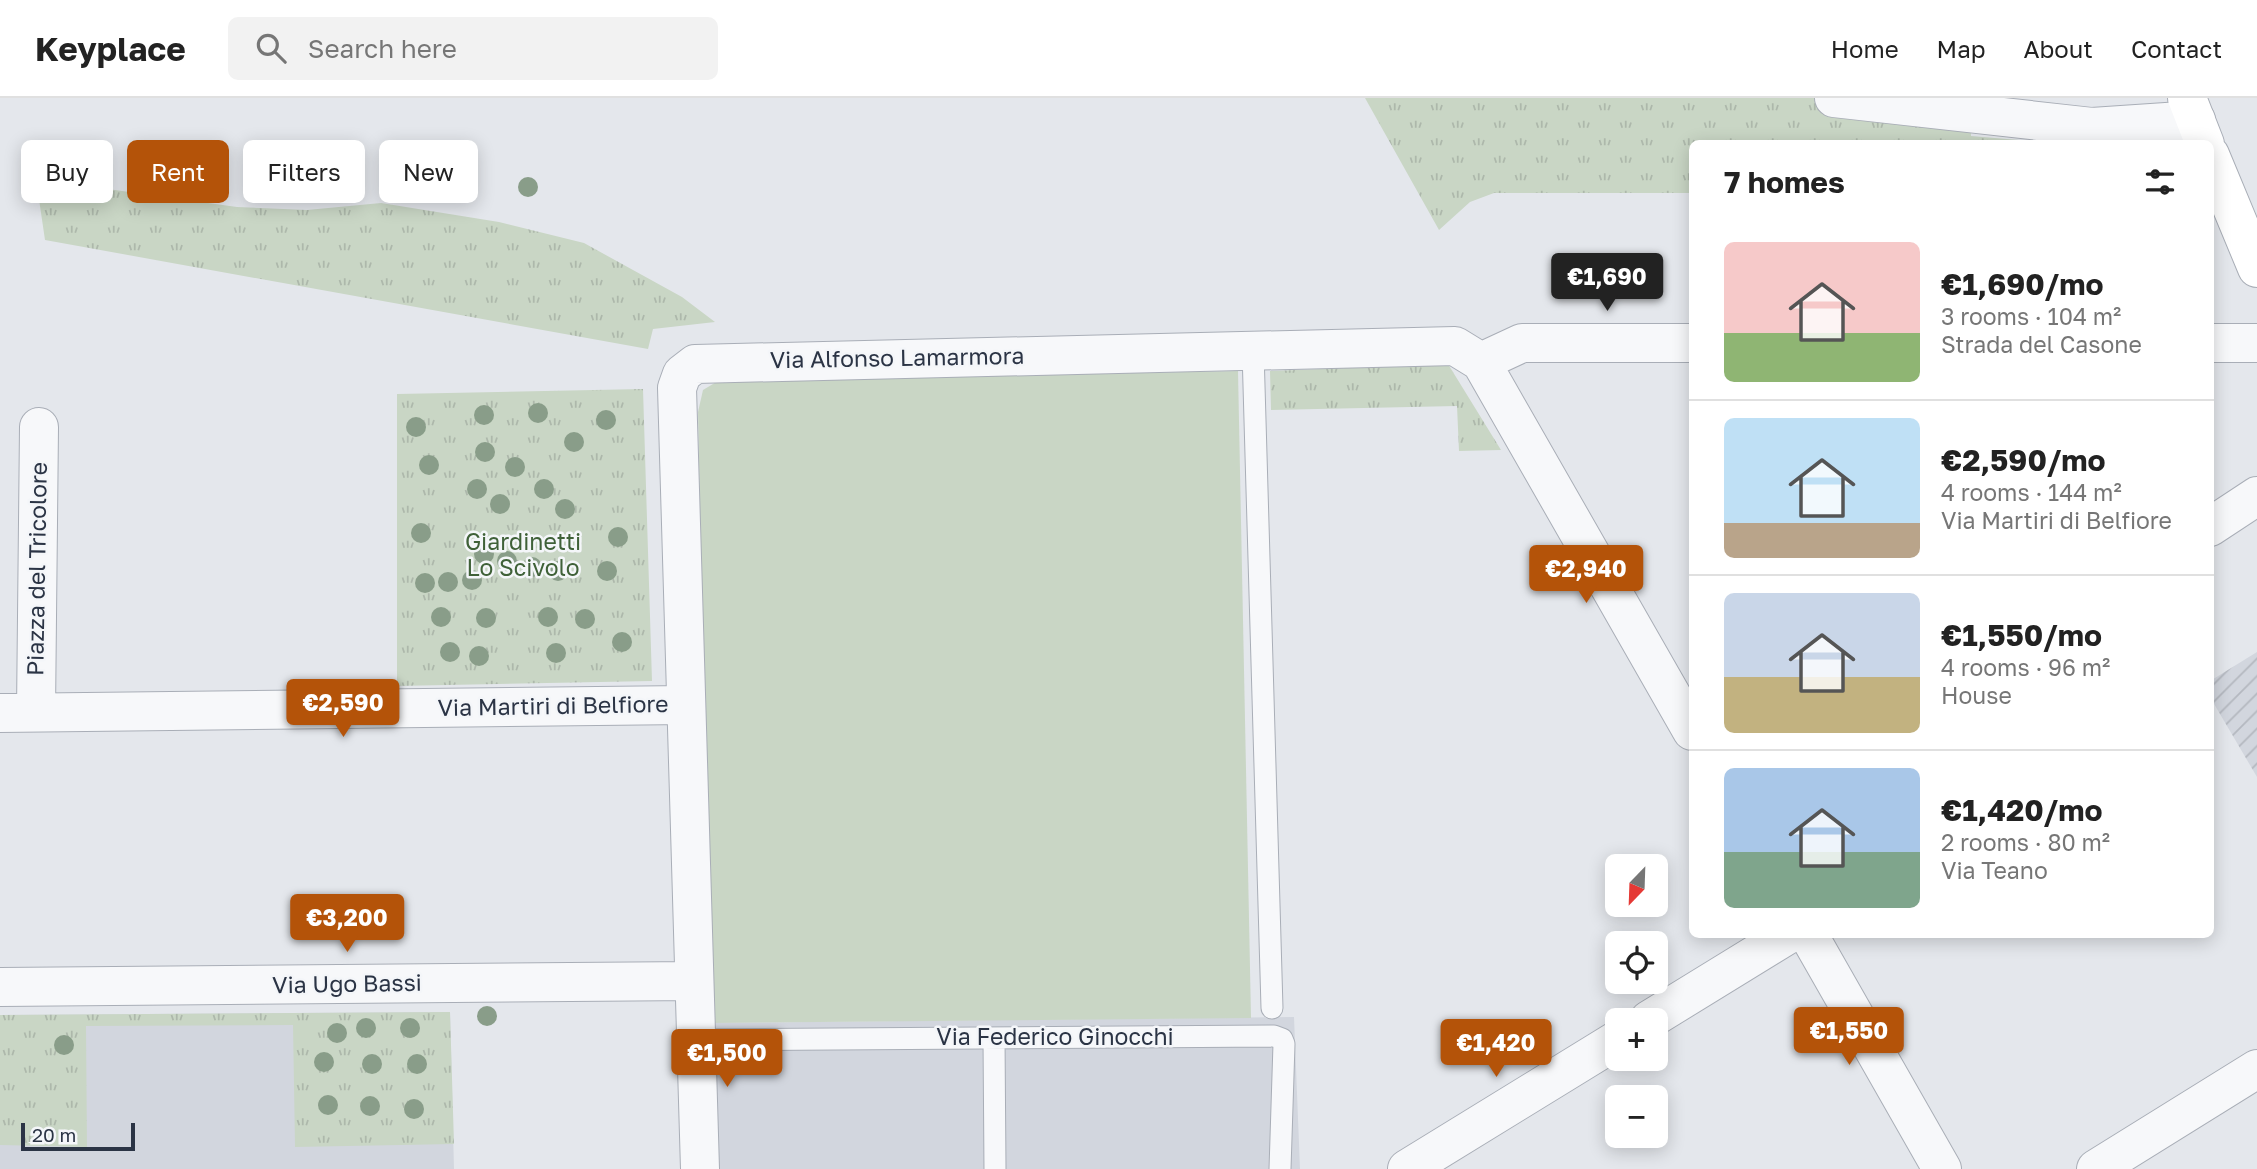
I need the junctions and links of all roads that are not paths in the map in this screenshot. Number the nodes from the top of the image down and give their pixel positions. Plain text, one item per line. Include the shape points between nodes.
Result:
1 (1833, 98) edge
2 (2196, 121) edge
3 (2214, 165) edge
4 (2257, 268) edge
5 (1689, 343) edge
6 (2214, 343) edge
7 (2257, 343) edge
8 (1253, 351) junction
9 (1482, 362) junction
10 (39, 427) dead end
11 (2257, 496) edge
12 (2214, 524) edge
13 (686, 705) junction
14 (18, 712) edge
15 (1689, 726) edge
16 (1782, 938) edge
17 (1810, 938) edge
18 (694, 981) junction
19 (0, 987) edge
20 (1272, 1008) dead end
21 (1668, 1008) edge
22 (995, 1038) junction
23 (696, 1040) junction
24 (1605, 1047) edge
25 (2257, 1069) edge
26 (700, 1169) edge
27 (995, 1169) edge
28 (1280, 1169) edge
29 (1407, 1169) edge
30 (1942, 1169) edge
31 (2096, 1169) edge

1 - 2 street via 2092,127
3 - 4 street
5 - 9 street via 1522,343
6 - 7 street
8 - 9 street, Via Alfonso Lamarmora via 1455,346
8 - 13 street, Via Alfonso Lamarmora via 719,361 690,366 677,388
8 - 20 lane
9 - 15 street
10 - 14 street, Piazza del Tricolore
11 - 12 street
13 - 14 street, Via Martiri di Belfiore
13 - 18 street, Via Alfonso Lamarmora
16 - 21 street
17 - 30 street
18 - 19 street, Via Ugo Bassi
18 - 23 street, Via Alfonso Lamarmora
22 - 23 lane, Via Federico Ginocchi
22 - 27 lane
22 - 28 lane, Via Federico Ginocchi via 1279,1037 1284,1044
23 - 26 street, Via Alfonso Lamarmora
24 - 29 street
25 - 31 street

